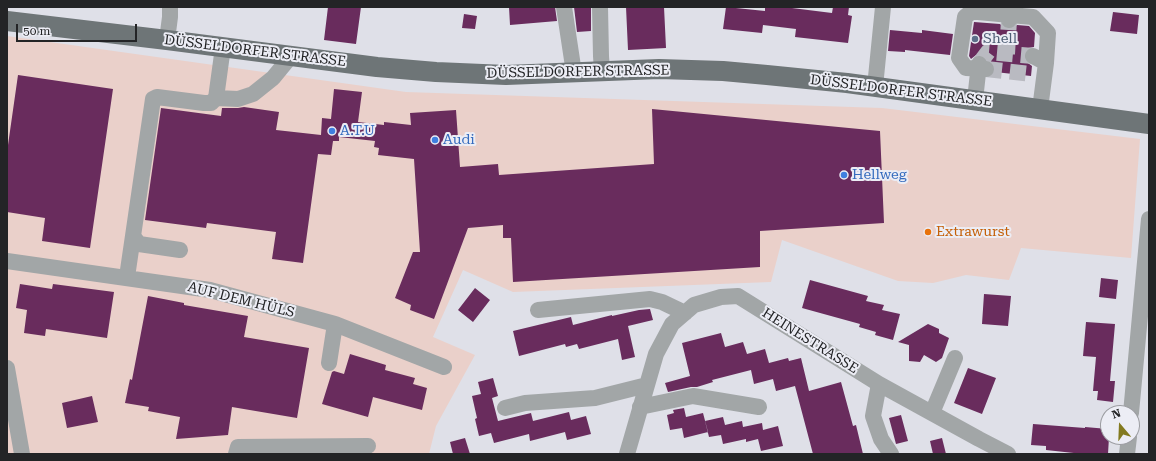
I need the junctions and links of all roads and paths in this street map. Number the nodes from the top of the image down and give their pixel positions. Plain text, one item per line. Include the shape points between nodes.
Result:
1 (170, 7) edge
2 (564, 7) edge
3 (600, 7) edge
4 (883, 7) edge
5 (7, 21) edge
6 (167, 40) junction
7 (223, 47) junction
8 (291, 56) junction
9 (602, 71) junction
10 (574, 73) junction
11 (875, 87) junction
12 (216, 98) junction
13 (975, 100) junction
14 (1040, 109) junction
15 (1149, 124) edge
16 (1149, 219) edge
17 (133, 236) junction
18 (180, 250) dead end
19 (7, 260) edge
20 (1147, 260) edge
21 (127, 277) junction
22 (538, 310) dead end
23 (685, 313) junction
24 (335, 324) junction
25 (955, 358) dead end
26 (329, 363) dead end
27 (444, 367) dead end
28 (7, 368) edge
29 (880, 384) junction
30 (647, 385) junction
31 (1132, 405) edge
32 (640, 407) junction
33 (759, 407) dead end
34 (506, 408) dead end
35 (932, 413) junction
36 (368, 446) dead end
37 (22, 454) edge
38 (236, 454) edge
39 (627, 454) edge
40 (891, 454) edge
41 (1008, 454) edge

1 - 6 street
2 - 10 street
3 - 9 street
4 - 11 street
5 - 6 main road, DÜSSELDORFER STRASSE
6 - 7 main road, DÜSSELDORFER STRASSE
7 - 8 main road, DÜSSELDORFER STRASSE
7 - 12 street
8 - 10 main road, DÜSSELDORFER STRASSE via 436,72 506,75
8 - 12 street via 273,78 253,94 238,99
9 - 10 main road, DÜSSELDORFER STRASSE
9 - 11 main road, DÜSSELDORFER STRASSE via 723,71
11 - 13 main road, DÜSSELDORFER STRASSE
12 - 17 street via 211,103 157,97 153,99
13 - 14 main road, DÜSSELDORFER STRASSE
13 - 14 street via 977,67 959,58 965,17 971,12 1010,18 1033,17 1048,33 1039,67
14 - 15 main road, DÜSSELDORFER STRASSE
16 - 20 street
17 - 18 street via 139,244
17 - 21 street
19 - 21 street, AUF DEM HÜLS
20 - 31 street
21 - 24 street, AUF DEM HÜLS via 210,290
22 - 23 street via 650,299
23 - 29 street, HEINESTRASSE via 694,304 721,297 738,296
23 - 30 street, HEINESTRASSE via 672,324 656,354
24 - 26 street
24 - 27 street, AUF DEM HÜLS
25 - 35 street
28 - 37 street
29 - 35 street, HEINESTRASSE
29 - 40 street via 873,416
30 - 32 street, HEINESTRASSE
30 - 34 street via 595,398 525,403
32 - 33 street via 693,396
32 - 39 street, HEINESTRASSE
35 - 41 street, HEINESTRASSE
36 - 38 street via 238,447

